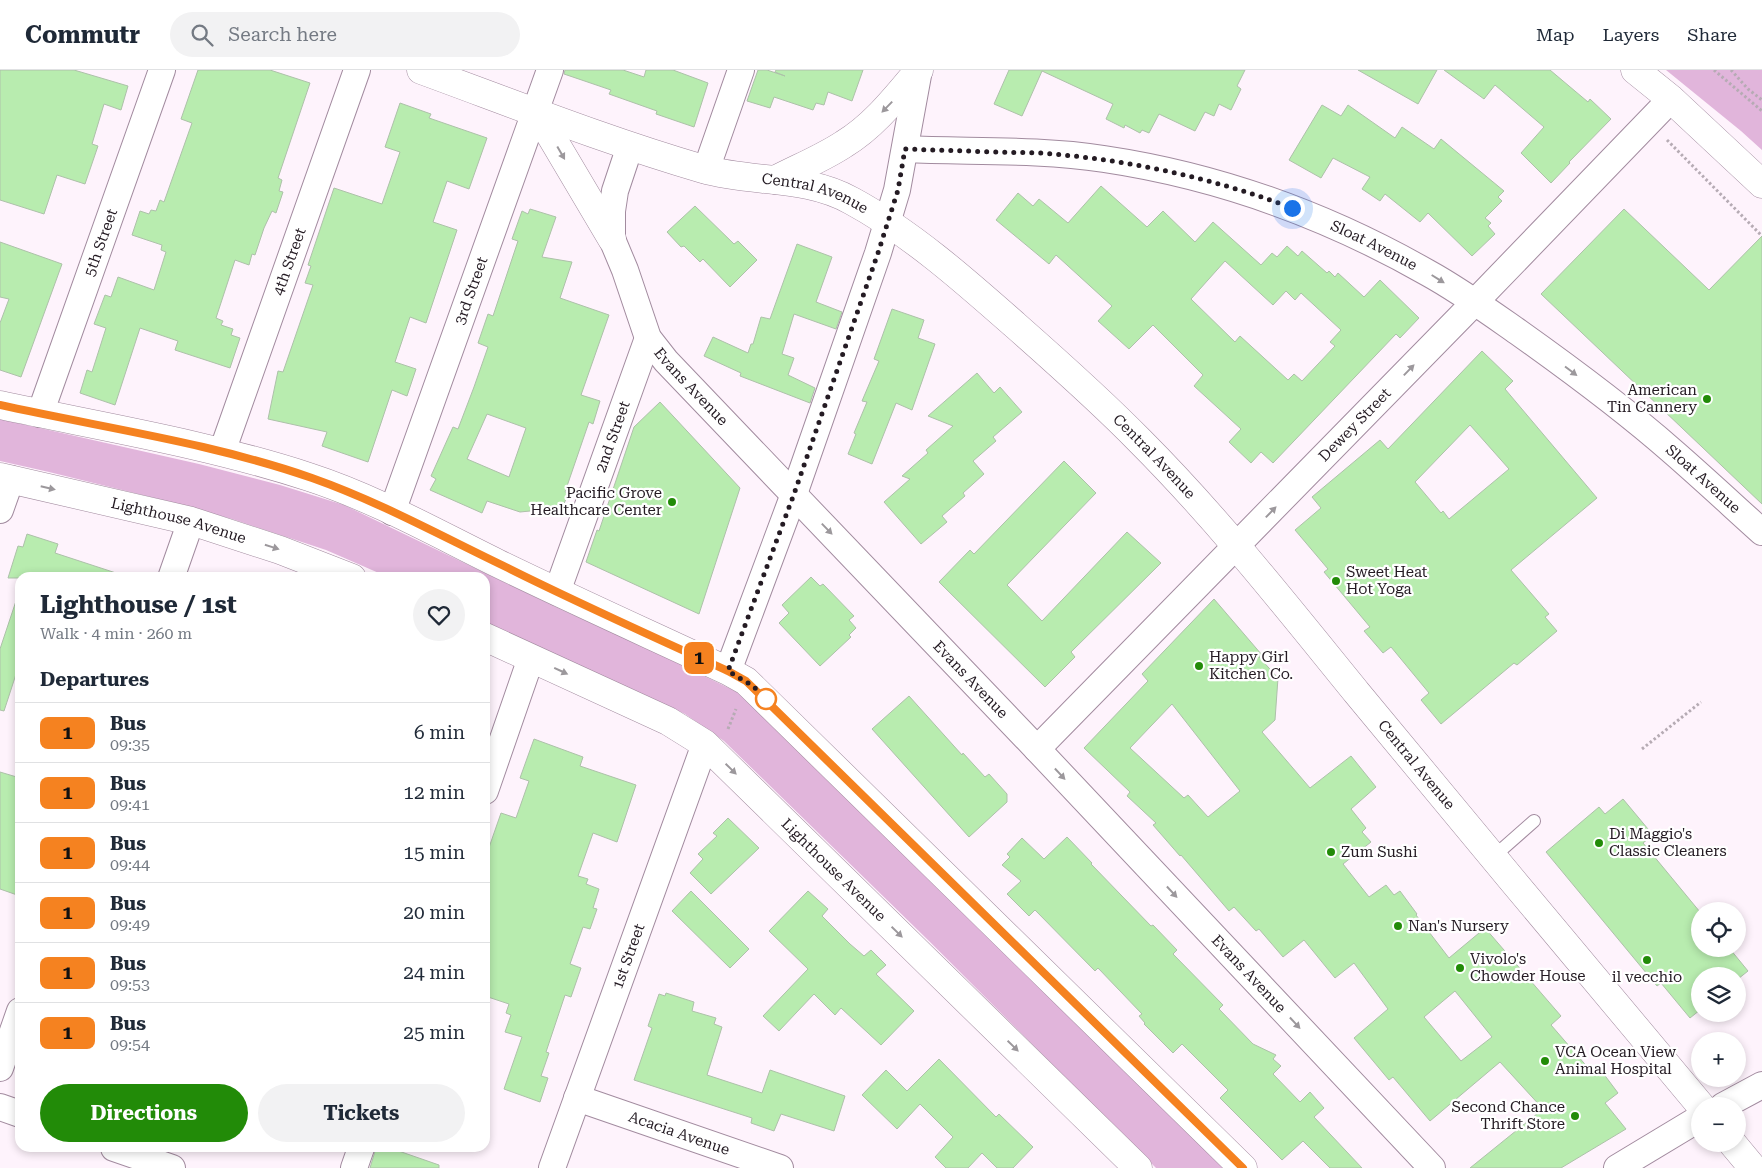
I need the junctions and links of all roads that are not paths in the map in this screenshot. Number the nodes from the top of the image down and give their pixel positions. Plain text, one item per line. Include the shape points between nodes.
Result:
1 (162, 70) edge
2 (357, 70) edge
3 (421, 70) edge
4 (550, 70) edge
5 (740, 70) edge
6 (919, 70) edge
7 (1635, 70) edge
8 (1671, 99) junction
9 (536, 112) junction
10 (630, 146) junction
11 (905, 149) junction
12 (706, 170) junction
13 (775, 180) junction
14 (1762, 184) edge
15 (888, 222) junction
16 (612, 239) junction
17 (1476, 302) junction
18 (648, 338) junction
19 (0, 405) edge
20 (40, 414) junction
21 (222, 452) junction
22 (5, 478) edge
23 (794, 494) junction
24 (0, 510) edge
25 (392, 512) junction
26 (191, 521) junction
27 (1762, 532) edge
28 (1236, 546) junction
29 (173, 572) edge
30 (337, 572) edge
31 (557, 592) junction
32 (490, 639) edge
33 (532, 658) junction
34 (728, 671) junction
35 (716, 738) junction
36 (1037, 749) junction
37 (490, 777) edge
38 (1534, 821) dead end
39 (1492, 858) junction
40 (15, 1025) edge
41 (0, 1068) edge
42 (1762, 1085) edge
43 (1693, 1097) edge
44 (1740, 1097) edge
45 (578, 1098) junction
46 (0, 1107) edge
47 (15, 1112) edge
48 (1691, 1123) edge
49 (128, 1152) edge
50 (360, 1152) edge
51 (1740, 1152) edge
52 (164, 1162) edge
53 (354, 1168) edge
54 (552, 1168) edge
55 (780, 1168) edge
56 (1138, 1168) edge
57 (1243, 1168) edge
58 (1432, 1168) edge
59 (1617, 1168) edge
60 (1753, 1168) edge

1 - 20 street, 5th Street
2 - 21 street, 4th Street
3 - 9 main road, Central Avenue
4 - 9 street, 3rd Street
5 - 12 street
6 - 11 street
6 -> 13 main road via 889,106 845,144
7 - 8 main road
8 - 14 main road
8 - 17 street, Dewey Street
9 - 10 main road, Central Avenue
9 -> 16 main road
9 - 25 street, 3rd Street
10 - 12 main road, Central Avenue
10 - 16 street, Evans Avenue via 615,191
11 - 15 street
11 -> 17 street, Sloat Avenue via 1050,153 1095,158 1222,185 1306,214 1369,242
12 - 13 main road, Central Avenue
13 - 15 main road, Central Avenue via 832,191
15 - 23 street
15 - 28 main road, Central Avenue via 979,293 1062,367 1141,442
16 - 18 street, Evans Avenue
17 -> 27 street, Sloat Avenue via 1610,400
28 -> 17 street, Dewey Street
18 - 23 street, Evans Avenue via 690,387
18 - 31 street, 2nd Street
19 - 20 main road
20 - 21 main road
21 - 25 main road via 309,477
22 - 24 street
22 -> 26 main road, Lighthouse Avenue
23 - 34 street
23 -> 36 street, Evans Avenue
25 - 31 main road
26 - 29 street
26 -> 30 main road, Lighthouse Avenue
28 - 36 street, Dewey Street
28 - 39 main road, Central Avenue
31 - 34 main road
32 - 33 main road, Lighthouse Avenue
33 -> 35 main road, Lighthouse Avenue via 668,721
33 - 37 street
34 - 57 main road via 753,686
35 - 45 street, 1st Street
35 -> 56 main road, Lighthouse Avenue
36 -> 58 street, Evans Avenue
38 - 39 lane
39 - 43 main road, Central Avenue
40 - 41 street
42 - 44 street
45 - 54 street, 1st Street
45 - 55 street, Acacia Avenue
46 - 47 street
48 - 59 street
49 - 52 street
50 - 53 street
51 - 60 main road

